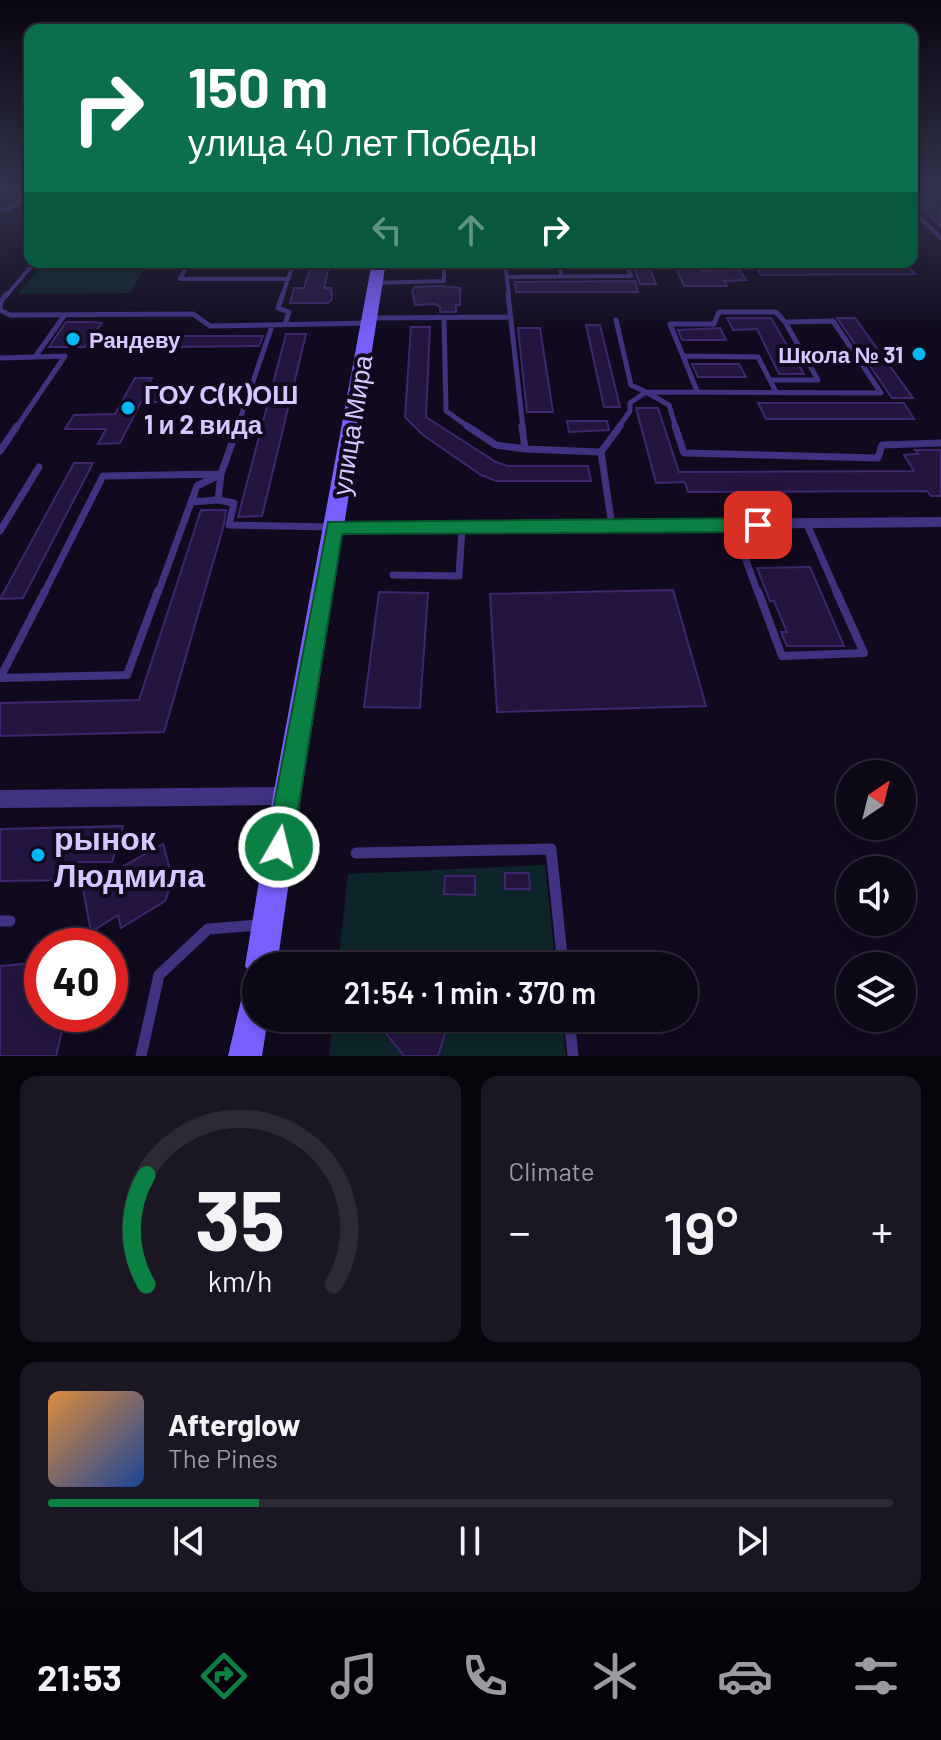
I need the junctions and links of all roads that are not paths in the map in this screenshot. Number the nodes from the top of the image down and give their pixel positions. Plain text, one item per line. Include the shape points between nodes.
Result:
1 (30, 268) edge
2 (186, 268) edge
3 (292, 268) edge
4 (378, 268) edge
5 (444, 268) edge
6 (506, 268) edge
7 (560, 268) edge
8 (628, 268) edge
9 (507, 277) junction
10 (562, 277) junction
11 (288, 279) junction
12 (375, 283) junction
13 (0, 310) edge
14 (64, 316) junction
15 (511, 317) junction
16 (444, 318) junction
17 (368, 320) junction
18 (616, 320) dead end
19 (785, 322) junction
20 (285, 324) junction
21 (272, 326) junction
22 (683, 356) junction
23 (35, 357) junction
24 (0, 358) edge
25 (770, 380) junction
26 (697, 391) junction
27 (646, 392) junction
28 (776, 392) junction
29 (941, 443) edge
30 (525, 449) junction
31 (0, 451) edge
32 (601, 452) junction
33 (39, 467) dead end
34 (221, 474) junction
35 (218, 500) junction
36 (191, 502) junction
37 (941, 522) edge
38 (807, 524) junction
39 (733, 525) junction
40 (612, 526) junction
41 (334, 527) junction
42 (462, 528) junction
43 (0, 531) edge
44 (393, 575) dead end
45 (0, 678) edge
46 (287, 796) junction
47 (0, 799) edge
48 (356, 853) dead end
49 (268, 924) junction
50 (263, 952) edge
51 (562, 952) edge
52 (249, 1032) edge
53 (570, 1032) edge
54 (141, 1056) edge
55 (245, 1056) edge
56 (573, 1056) edge

1 - 13 lane via 1,301
2 - 11 lane via 180,279
3 - 11 lane
4 - 12 street, улица Мира
5 - 12 lane via 444,281
6 - 9 lane
7 - 10 lane
8 - 10 lane via 631,276
9 - 10 lane
9 - 15 lane
11 - 20 lane via 278,308 289,312
12 - 17 street, улица Мира
13 - 14 lane via 10,315
14 - 21 lane via 193,314 210,326
14 - 23 lane
15 - 16 lane
15 - 30 lane
16 - 17 lane
16 - 30 lane via 446,411 496,445
17 - 20 lane
17 - 41 street, улица Мира
18 - 27 lane via 631,385
19 - 22 lane via 776,312 719,312 714,324 670,324
19 - 25 lane via 818,380
19 - 28 lane via 833,321 881,393
20 - 21 lane
21 - 34 lane
22 - 25 lane via 758,357
22 - 26 lane
23 - 24 lane
23 - 31 lane via 65,356
25 - 28 lane
26 - 27 lane
26 - 28 lane
27 - 29 lane via 669,405 684,453 878,458 882,445
27 - 32 lane via 630,403 630,411
30 - 32 lane
32 - 40 lane
33 - 43 lane
34 - 35 lane
34 - 36 lane via 197,486
34 - 45 lane via 103,476
35 - 36 lane
35 - 41 lane via 234,503 229,525
36 - 45 lane via 127,675
37 - 38 street
38 - 39 street
38 - 39 lane via 864,653 782,656
39 - 40 street
40 - 42 street
41 - 42 street
41 - 46 street, улица Мира
42 - 44 lane via 459,576
46 - 47 street
46 - 49 street, улица Мира
48 - 51 lane via 551,849
49 - 50 street, улица Мира
49 - 54 lane via 208,929 159,975
52 - 55 street
53 - 56 lane

